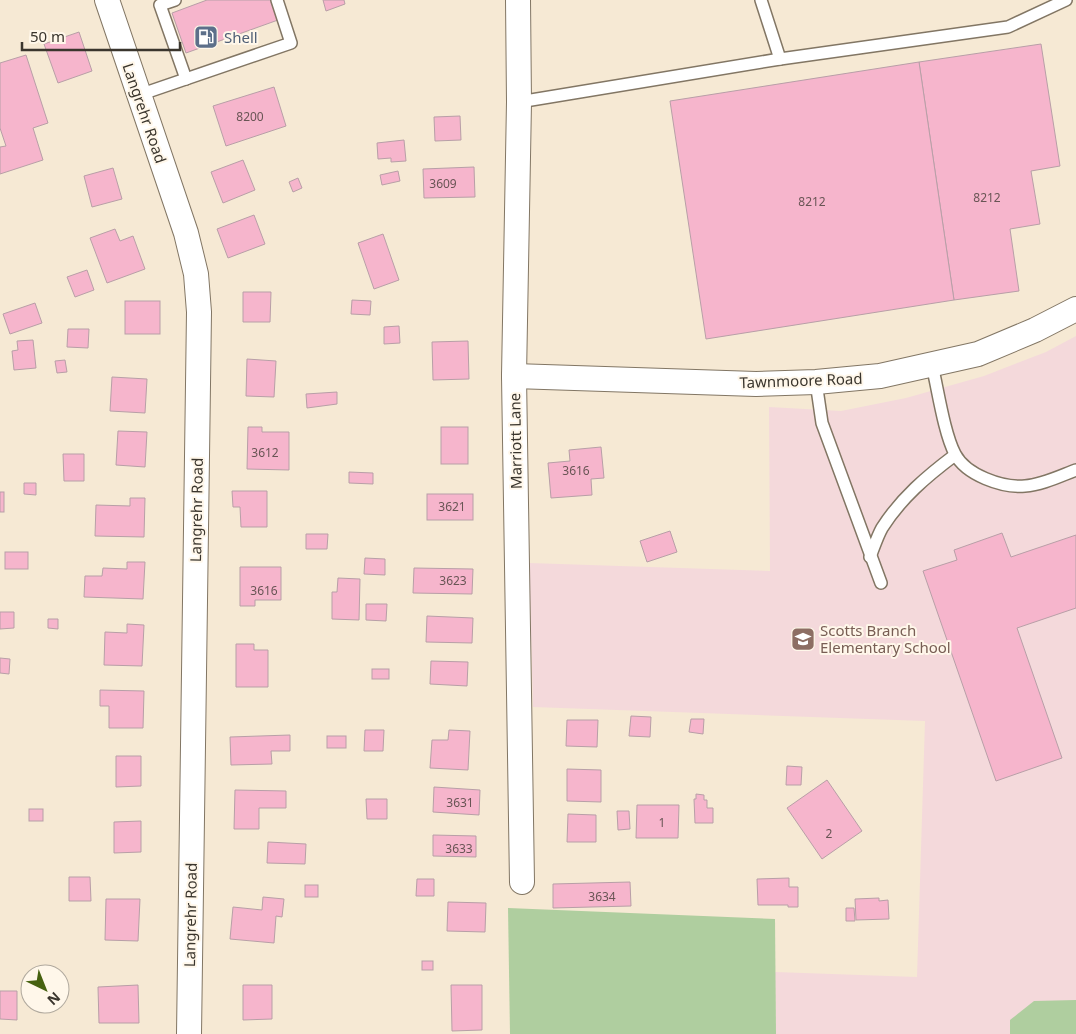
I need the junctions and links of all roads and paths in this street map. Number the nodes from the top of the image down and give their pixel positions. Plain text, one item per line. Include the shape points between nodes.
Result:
1 (107, 0) edge
2 (175, 0) edge
3 (277, 0) edge
4 (518, 0) edge
5 (761, 0) edge
6 (1066, 0) edge
7 (780, 58) junction
8 (186, 79) junction
9 (139, 95) junction
10 (519, 102) junction
11 (1076, 309) edge
12 (932, 365) junction
13 (514, 376) junction
14 (816, 382) junction
15 (955, 455) junction
16 (1076, 470) edge
17 (870, 557) junction
18 (881, 583) dead end
19 (522, 882) dead end
20 (189, 1034) edge

1 - 9 street, Langrehr Road
2 - 8 lane via 160,5
3 - 8 lane via 291,43
4 - 10 street, Marriott Lane
5 - 7 lane
6 - 7 lane via 1008,27
7 - 10 lane
8 - 9 lane
9 - 20 street, Langrehr Road via 186,233 196,274 199,312
10 - 13 street, Marriott Lane
11 - 12 street, Tawnmoore Road via 978,354
12 - 14 street, Tawnmoore Road via 880,376
12 - 15 lane
13 - 14 street, Tawnmoore Road via 756,384
13 - 19 street, Marriott Lane
14 - 17 lane via 822,423
15 - 16 lane via 967,470 1005,484 1025,486
15 - 17 lane via 931,473 897,507 881,530
17 - 18 lane

